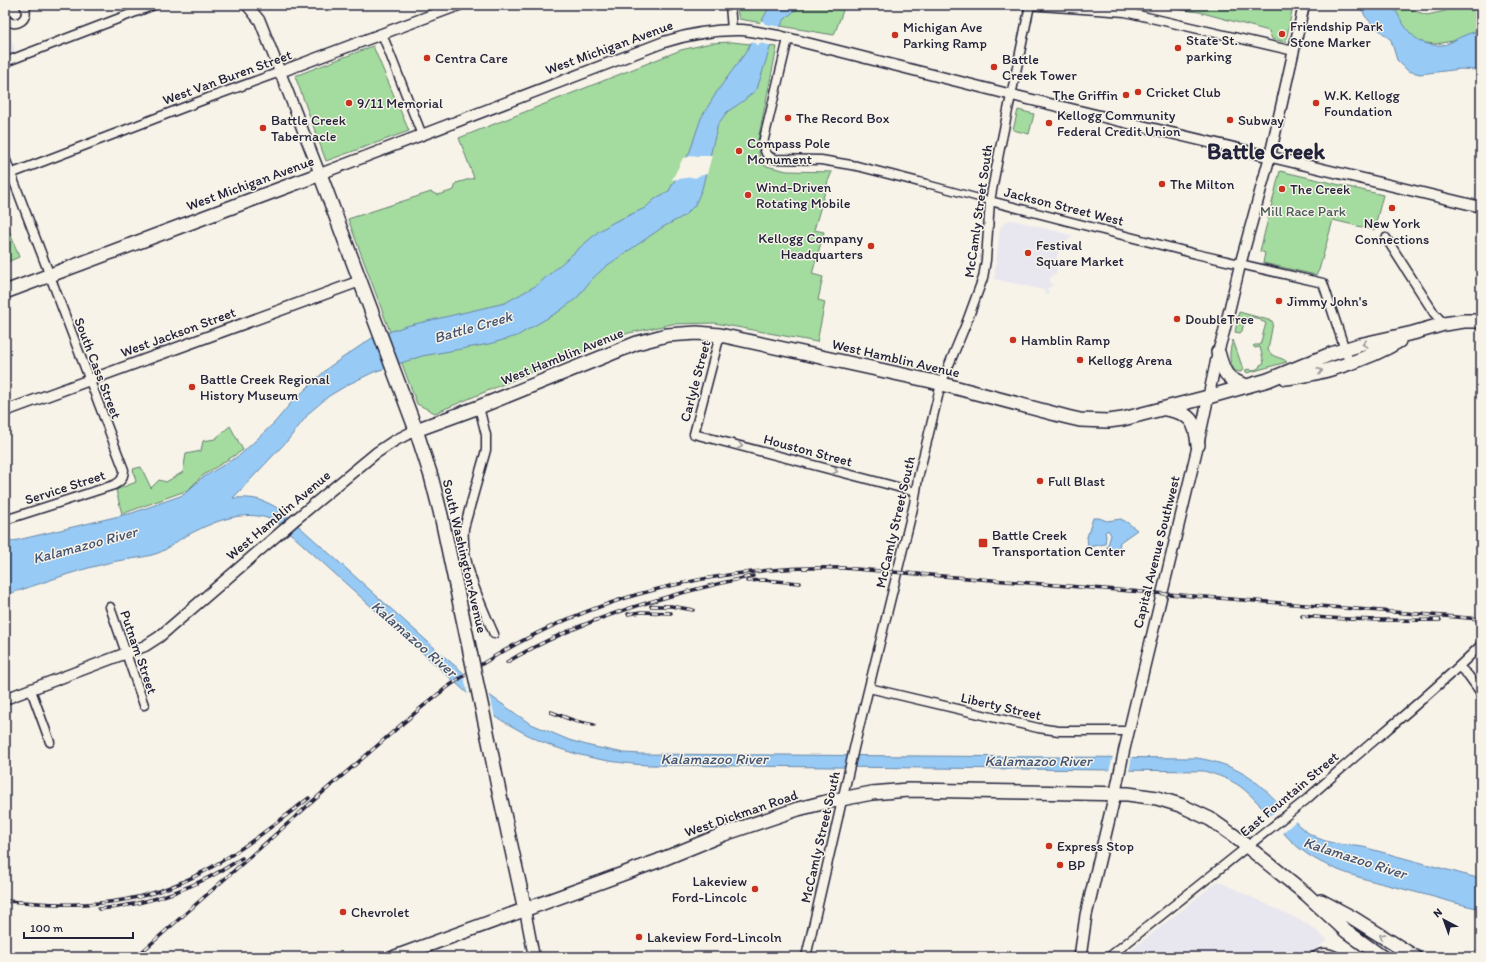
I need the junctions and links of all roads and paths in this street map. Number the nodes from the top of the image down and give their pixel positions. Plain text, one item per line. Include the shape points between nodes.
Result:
1 (24, 5) edge
2 (154, 5) edge
3 (247, 5) edge
4 (459, 5) edge
5 (730, 5) edge
6 (1028, 5) edge
7 (1304, 5) edge
8 (5, 18) edge
9 (737, 30) junction
10 (382, 34) junction
11 (784, 38) junction
12 (1294, 51) junction
13 (5, 62) edge
14 (280, 72) junction
15 (1012, 95) junction
16 (422, 135) junction
17 (1270, 156) junction
18 (5, 158) edge
19 (320, 174) junction
20 (8, 175) edge
21 (927, 184) joint
22 (990, 201) junction
23 (1481, 207) edge
24 (1386, 238) dead end
25 (1240, 265) junction
26 (49, 275) junction
27 (360, 281) junction
28 (5, 292) edge
29 (1481, 321) edge
30 (1444, 324) junction
31 (1413, 333) junction
32 (720, 335) junction
33 (1345, 350) junction
34 (1218, 352) junction
35 (1349, 362) junction
36 (89, 380) junction
37 (1268, 380) junction
38 (941, 384) junction
39 (1246, 386) junction
40 (1208, 397) junction
41 (479, 407) junction
42 (1164, 408) junction
43 (5, 411) edge
44 (416, 430) junction
45 (694, 434) joint
46 (1198, 445) junction
47 (124, 470) joint
48 (915, 492) junction
49 (5, 520) edge
50 (110, 608) dead end
51 (494, 634) dead end
52 (1481, 645) edge
53 (126, 652) junction
54 (1459, 667) junction
55 (869, 688) junction
56 (31, 690) junction
57 (1481, 693) edge
58 (5, 699) edge
59 (144, 705) dead end
60 (1129, 731) junction
61 (50, 742) dead end
62 (1115, 794) junction
63 (843, 799) junction
64 (1247, 847) junction
65 (1306, 894) junction
66 (525, 910) junction
67 (395, 957) edge
68 (534, 957) edge
69 (806, 957) edge
70 (1080, 957) edge
71 (1109, 957) edge
72 (1314, 957) edge
73 (1337, 957) edge
74 (1382, 957) edge
75 (1415, 957) edge

1 - 8 street via 26,15 21,22 14,24
2 - 13 street
3 - 14 street via 260,21
4 - 10 street, West Van Buren Street
5 - 9 street
6 - 12 street via 1125,12
6 - 15 street, McCamly Street South
7 - 12 street, Capital Avenue Southwest
9 - 11 street, West Michigan Avenue
9 - 16 street, West Michigan Avenue via 697,34 664,42
10 - 14 street, West Van Buren Street
10 - 16 street
11 - 15 street, West Michigan Avenue
11 - 21 street, Jackson Street West via 764,143 765,152 769,157 775,160 821,160 857,166
12 - 17 street, Capital Avenue Southwest
14 - 19 street
14 - 20 street, West Van Buren Street
15 - 17 street, West Michigan Avenue
15 - 22 street, McCamly Street South
16 - 19 street, West Michigan Avenue
17 - 23 street, West Michigan Avenue
17 - 25 street, Capital Avenue Southwest
18 - 20 street, South Cass Street
19 - 26 main road, West Michigan Avenue
19 - 27 main road, South Washington Avenue
20 - 26 street, South Cass Street
21 - 22 street, Jackson Street West
22 - 25 street, Jackson Street West
22 - 38 street, McCamly Street South via 986,260 980,287
24 - 30 street via 1434,313
25 - 33 street, Jackson Street West via 1322,283
25 - 34 street, Capital Avenue Southwest
26 - 28 main road, West Michigan Avenue
26 - 36 street, South Cass Street
27 - 36 street, West Jackson Street
27 - 44 main road, South Washington Avenue
29 - 30 main road
30 - 31 main road
31 -> 33 main road
31 - 35 main road via 1395,344
32 - 38 main road, West Hamblin Avenue
32 - 41 main road, West Hamblin Avenue via 667,335 637,342
32 - 45 street, Carlyle Street
33 - 35 street
33 - 37 main road
34 - 39 main road via 1226,374
34 - 40 street, Capital Avenue Southwest
37 -> 35 main road via 1296,377
36 - 43 street, West Jackson Street
36 - 47 street, South Cass Street
37 - 39 main road, West Hamblin Avenue
38 - 42 main road, West Hamblin Avenue via 1080,420 1123,419
38 - 48 street, McCamly Street South
39 - 40 main road, West Hamblin Avenue
40 - 42 main road, West Hamblin Avenue
40 - 46 street, Capital Avenue Southwest
41 - 44 main road, West Hamblin Avenue
41 - 51 street via 486,435 486,450 463,539 471,580
42 - 46 main road via 1185,414 1191,420 1197,433
44 - 53 street, West Hamblin Avenue via 376,453 159,637 145,646
44 - 66 main road, South Washington Avenue, bridge via 441,515
45 -> 48 street, Houston Street
46 - 60 street, Capital Avenue Southwest
47 - 49 street, Service Street via 120,482 114,485
48 - 55 street, McCamly Street South
50 - 53 street, Putnam Street
52 - 54 street, East Fountain Street
53 - 56 street, West Hamblin Avenue
53 - 59 street, Putnam Street
54 - 57 street
54 - 64 street, East Fountain Street
55 - 60 street, Liberty Street via 1038,728 1059,731
55 - 63 street, McCamly Street South
56 - 58 street, West Hamblin Avenue
56 - 61 street
60 - 62 street, Capital Avenue Southwest
62 - 63 main road, West Dickman Road via 908,790
62 - 64 main road, West Dickman Road via 1156,798 1180,805 1210,819
62 - 70 main road, Capital Avenue Southwest via 1086,915
63 - 66 main road, West Dickman Road via 798,809 731,832
63 - 69 street, McCamly Street South
64 - 65 main road, West Dickman Road
64 - 71 street, East Fountain Street
65 - 74 main road via 1346,931
75 -> 65 main road via 1352,918
66 - 67 main road, West Dickman Road
66 - 68 street, South Washington Avenue
72 - 73 street via 1320,953

